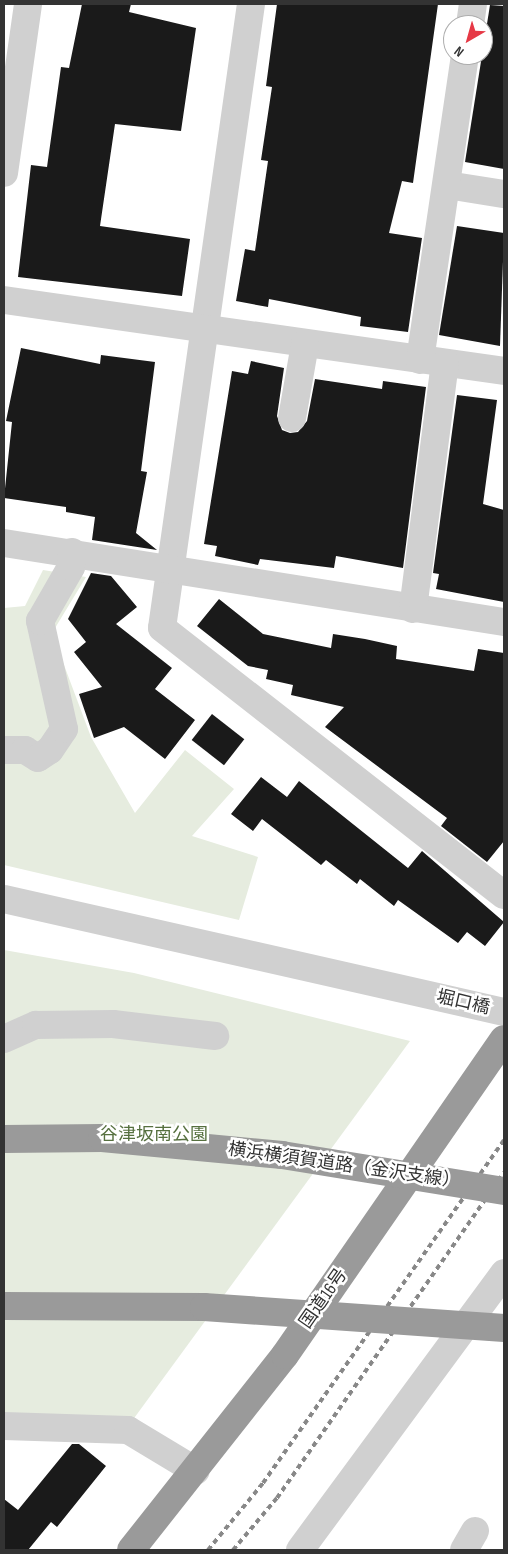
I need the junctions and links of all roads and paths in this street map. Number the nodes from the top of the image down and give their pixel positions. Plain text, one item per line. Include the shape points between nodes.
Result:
1 (28, 4) edge
2 (251, 4) edge
3 (464, 65) edge
4 (4, 173) edge
5 (447, 185) junction
6 (504, 194) edge
7 (4, 300) edge
8 (204, 330) junction
9 (305, 344) junction
10 (433, 362) junction
11 (504, 371) edge
12 (292, 418) dead end
13 (4, 543) edge
14 (72, 552) junction
15 (172, 573) junction
16 (413, 609) junction
17 (504, 622) edge
18 (4, 750) edge
19 (504, 895) edge
20 (4, 899) edge
21 (504, 1012) edge
22 (215, 1036) dead end
23 (4, 1039) edge
24 (504, 1039) edge
25 (4, 1139) edge
26 (504, 1191) edge
27 (504, 1273) edge
28 (4, 1306) edge
29 (504, 1328) edge
30 (4, 1426) edge
31 (196, 1471) junction
32 (131, 1550) edge
33 (300, 1550) edge

1 - 4 street
2 - 8 street
3 - 5 street
5 - 6 street
5 - 10 street
7 - 8 street
8 - 9 street
8 - 15 street
9 - 10 street
9 - 12 street
10 - 11 street
10 - 16 street
13 - 14 street
14 - 15 street
14 - 18 street via 71,567 40,621 64,729 50,750 38,758 25,750
15 - 16 street
15 - 19 street via 162,628
16 - 17 street
20 - 21 street, 堀口橋
22 - 23 street via 113,1024 36,1025
24 - 31 highway, 国道16号 via 285,1355
25 - 26 highway, 横浜横須賀道路（金沢支線）, bridge via 102,1138 282,1155
27 - 33 street
28 - 29 highway, bridge via 204,1307
30 - 31 street via 128,1430
31 - 32 highway, 国道16号

